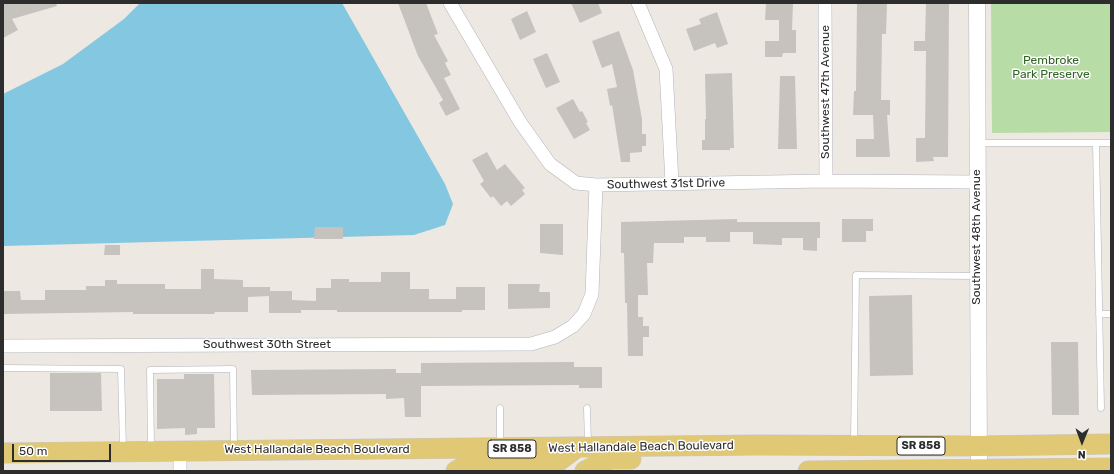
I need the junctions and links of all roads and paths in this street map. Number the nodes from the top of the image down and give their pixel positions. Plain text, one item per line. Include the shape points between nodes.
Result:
1 (450, 3) edge
2 (638, 3) edge
3 (826, 3) edge
4 (977, 3) edge
5 (977, 143) junction
6 (1096, 143) junction
7 (1111, 144) edge
8 (826, 181) junction
9 (977, 182) junction
10 (672, 183) junction
11 (596, 185) junction
12 (977, 276) junction
13 (1099, 314) junction
14 (1111, 314) edge
15 (3, 346) edge
16 (3, 368) edge
17 (500, 408) dead end
18 (587, 408) dead end
19 (1101, 408) dead end
20 (1111, 444) edge
21 (731, 446) junction
22 (854, 446) junction
23 (977, 446) junction
24 (582, 448) junction
25 (500, 449) junction
26 (180, 451) junction
27 (234, 451) junction
28 (123, 452) junction
29 (151, 452) junction
30 (3, 453) edge
31 (1111, 468) edge
32 (979, 470) edge
33 (180, 471) edge
34 (456, 471) edge
35 (585, 471) edge
36 (808, 471) edge

1 - 11 street, Southwest 31st Drive via 520,122 550,164 576,183
2 - 10 street via 666,69
3 - 8 street, Southwest 47th Avenue
4 - 5 street, Southwest 48th Avenue
5 - 6 lane
5 - 9 street, Southwest 48th Avenue
6 - 7 lane
6 - 13 lane
8 - 9 street, Southwest 31st Drive
8 - 10 street, Southwest 31st Drive
9 - 12 street, Southwest 48th Avenue
10 - 11 street, Southwest 31st Drive
11 - 15 street, Southwest 30th Street via 592,294 584,314 573,326 555,337 531,344
12 - 22 lane via 856,275
12 - 23 street, Southwest 48th Avenue
13 - 14 lane
13 - 19 lane
16 - 28 lane via 121,369
17 - 25 lane
18 - 24 lane
20 - 23 main road, West Hallandale Beach Boulevard / SR 858
21 - 22 main road, West Hallandale Beach Boulevard / SR 858
21 - 24 main road, West Hallandale Beach Boulevard / SR 858
21 - 35 main road via 702,457 610,459
22 - 23 main road, West Hallandale Beach Boulevard / SR 858
23 - 32 street, Southwest 48th Avenue
24 - 25 main road, West Hallandale Beach Boulevard / SR 858
24 - 34 main road via 556,463 470,463
25 - 27 main road, West Hallandale Beach Boulevard / SR 858
26 - 27 main road, West Hallandale Beach Boulevard / SR 858
26 - 29 main road, West Hallandale Beach Boulevard / SR 858
26 - 33 street
27 - 29 lane via 233,369 150,370
28 - 29 main road, West Hallandale Beach Boulevard / SR 858
28 - 30 main road, West Hallandale Beach Boulevard / SR 858
31 - 32 main road, SR 858
32 - 36 main road, SR 858

